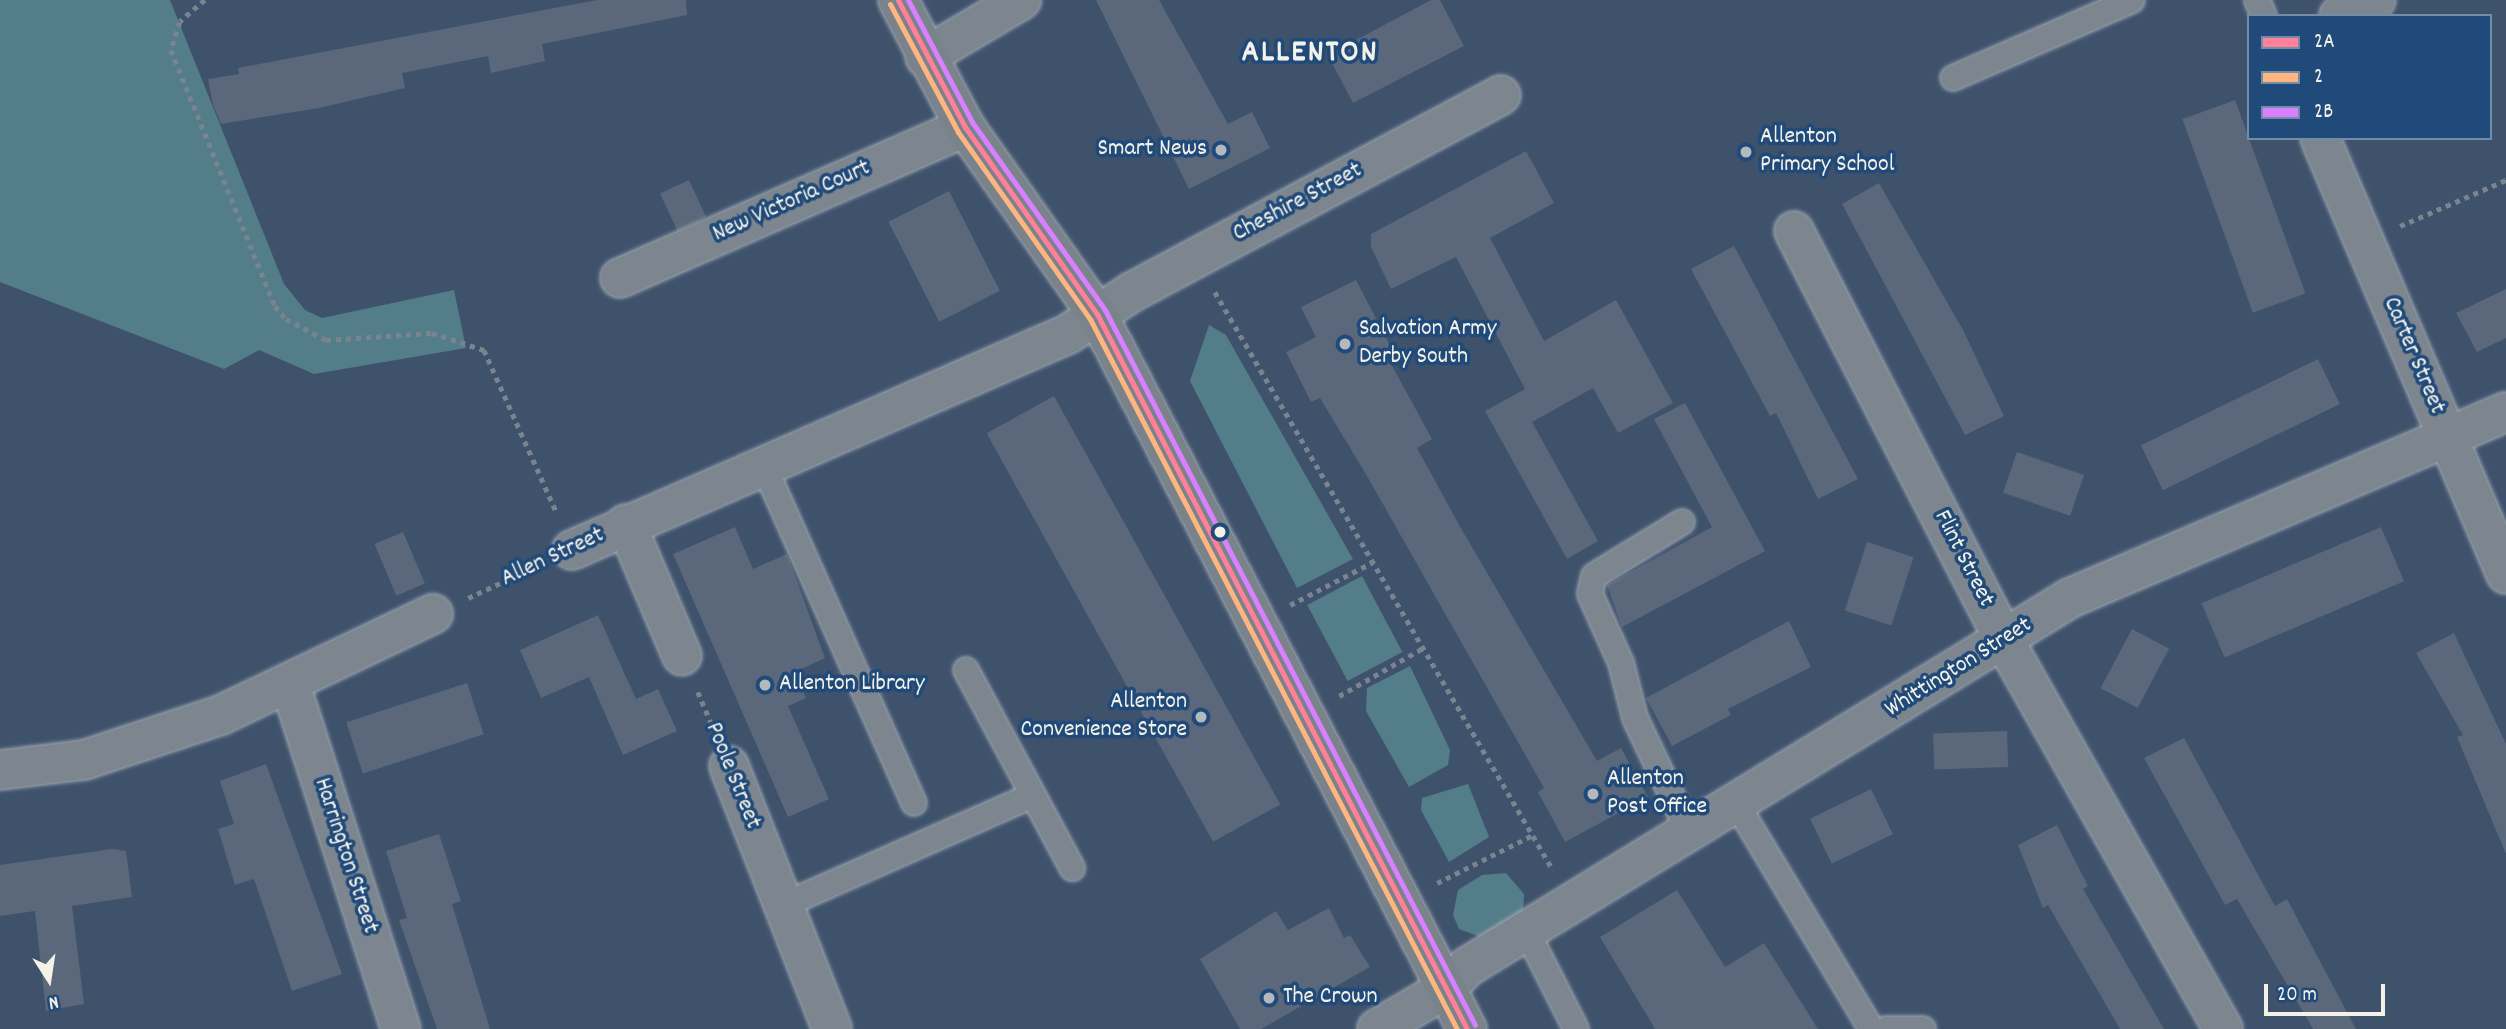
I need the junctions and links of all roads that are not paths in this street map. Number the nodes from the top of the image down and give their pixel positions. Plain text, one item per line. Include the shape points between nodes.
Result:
1 (898, 0) edge
2 (1021, 0) edge
3 (2132, 0) edge
4 (2376, 0) edge
5 (2344, 14) edge
6 (925, 57) junction
7 (1953, 78) dead end
8 (1501, 95) dead end
9 (965, 127) junction
10 (2321, 140) edge
11 (1794, 231) dead end
12 (620, 278) dead end
13 (1097, 314) junction
14 (2506, 412) edge
15 (2447, 436) junction
16 (763, 464) junction
17 (1682, 522) dead end
18 (626, 524) junction
19 (572, 550) road end
20 (2506, 574) edge
21 (433, 614) road end
22 (2005, 642) junction
23 (682, 656) road end
24 (966, 670) dead end
25 (290, 684) junction
26 (729, 766) road end
27 (0, 770) edge
28 (1033, 795) junction
29 (914, 803) dead end
30 (1736, 803) junction
31 (1689, 832) junction
32 (1072, 868) dead end
33 (784, 905) junction
34 (1526, 930) junction
35 (1447, 988) junction
36 (401, 1029) edge
37 (832, 1029) edge
38 (1377, 1029) edge
39 (1467, 1029) edge
40 (1576, 1029) edge
41 (1871, 1029) edge
42 (1886, 1029) edge
43 (1923, 1029) edge
44 (2223, 1029) edge

1 - 6 main road
2 - 6 street
3 - 7 lane
4 - 5 street
6 - 9 main road
8 - 13 street, Cheshire Street
9 - 12 street, New Victoria Court
9 - 13 main road
10 - 15 street, Carter Street
11 - 22 street, Flint Street
13 - 16 street, Allen Street via 1068,334
13 - 35 main road
14 - 15 street, Whittington Street
15 - 20 street, Carter Street
15 - 22 street, Whittington Street via 2070,598
16 - 18 street, Allen Street
16 - 29 lane
17 - 31 lane via 1594,576 1590,594 1621,663 1635,718
18 - 19 street, Allen Street
18 - 23 street
21 - 25 street
22 - 30 street, Whittington Street
22 - 44 street, Flint Street
24 - 28 lane
25 - 27 street via 222,715 84,760
25 - 36 street, Harrington Street
26 - 33 street, Poole Street
28 - 32 lane
28 - 33 lane
30 - 31 street, Whittington Street
30 - 41 lane
31 - 34 street, Whittington Street
33 - 37 street, Poole Street
34 - 35 street, Whittington Street via 1467,967
34 - 40 lane
35 - 38 street, Whittington Street
35 - 39 main road
42 - 43 lane

